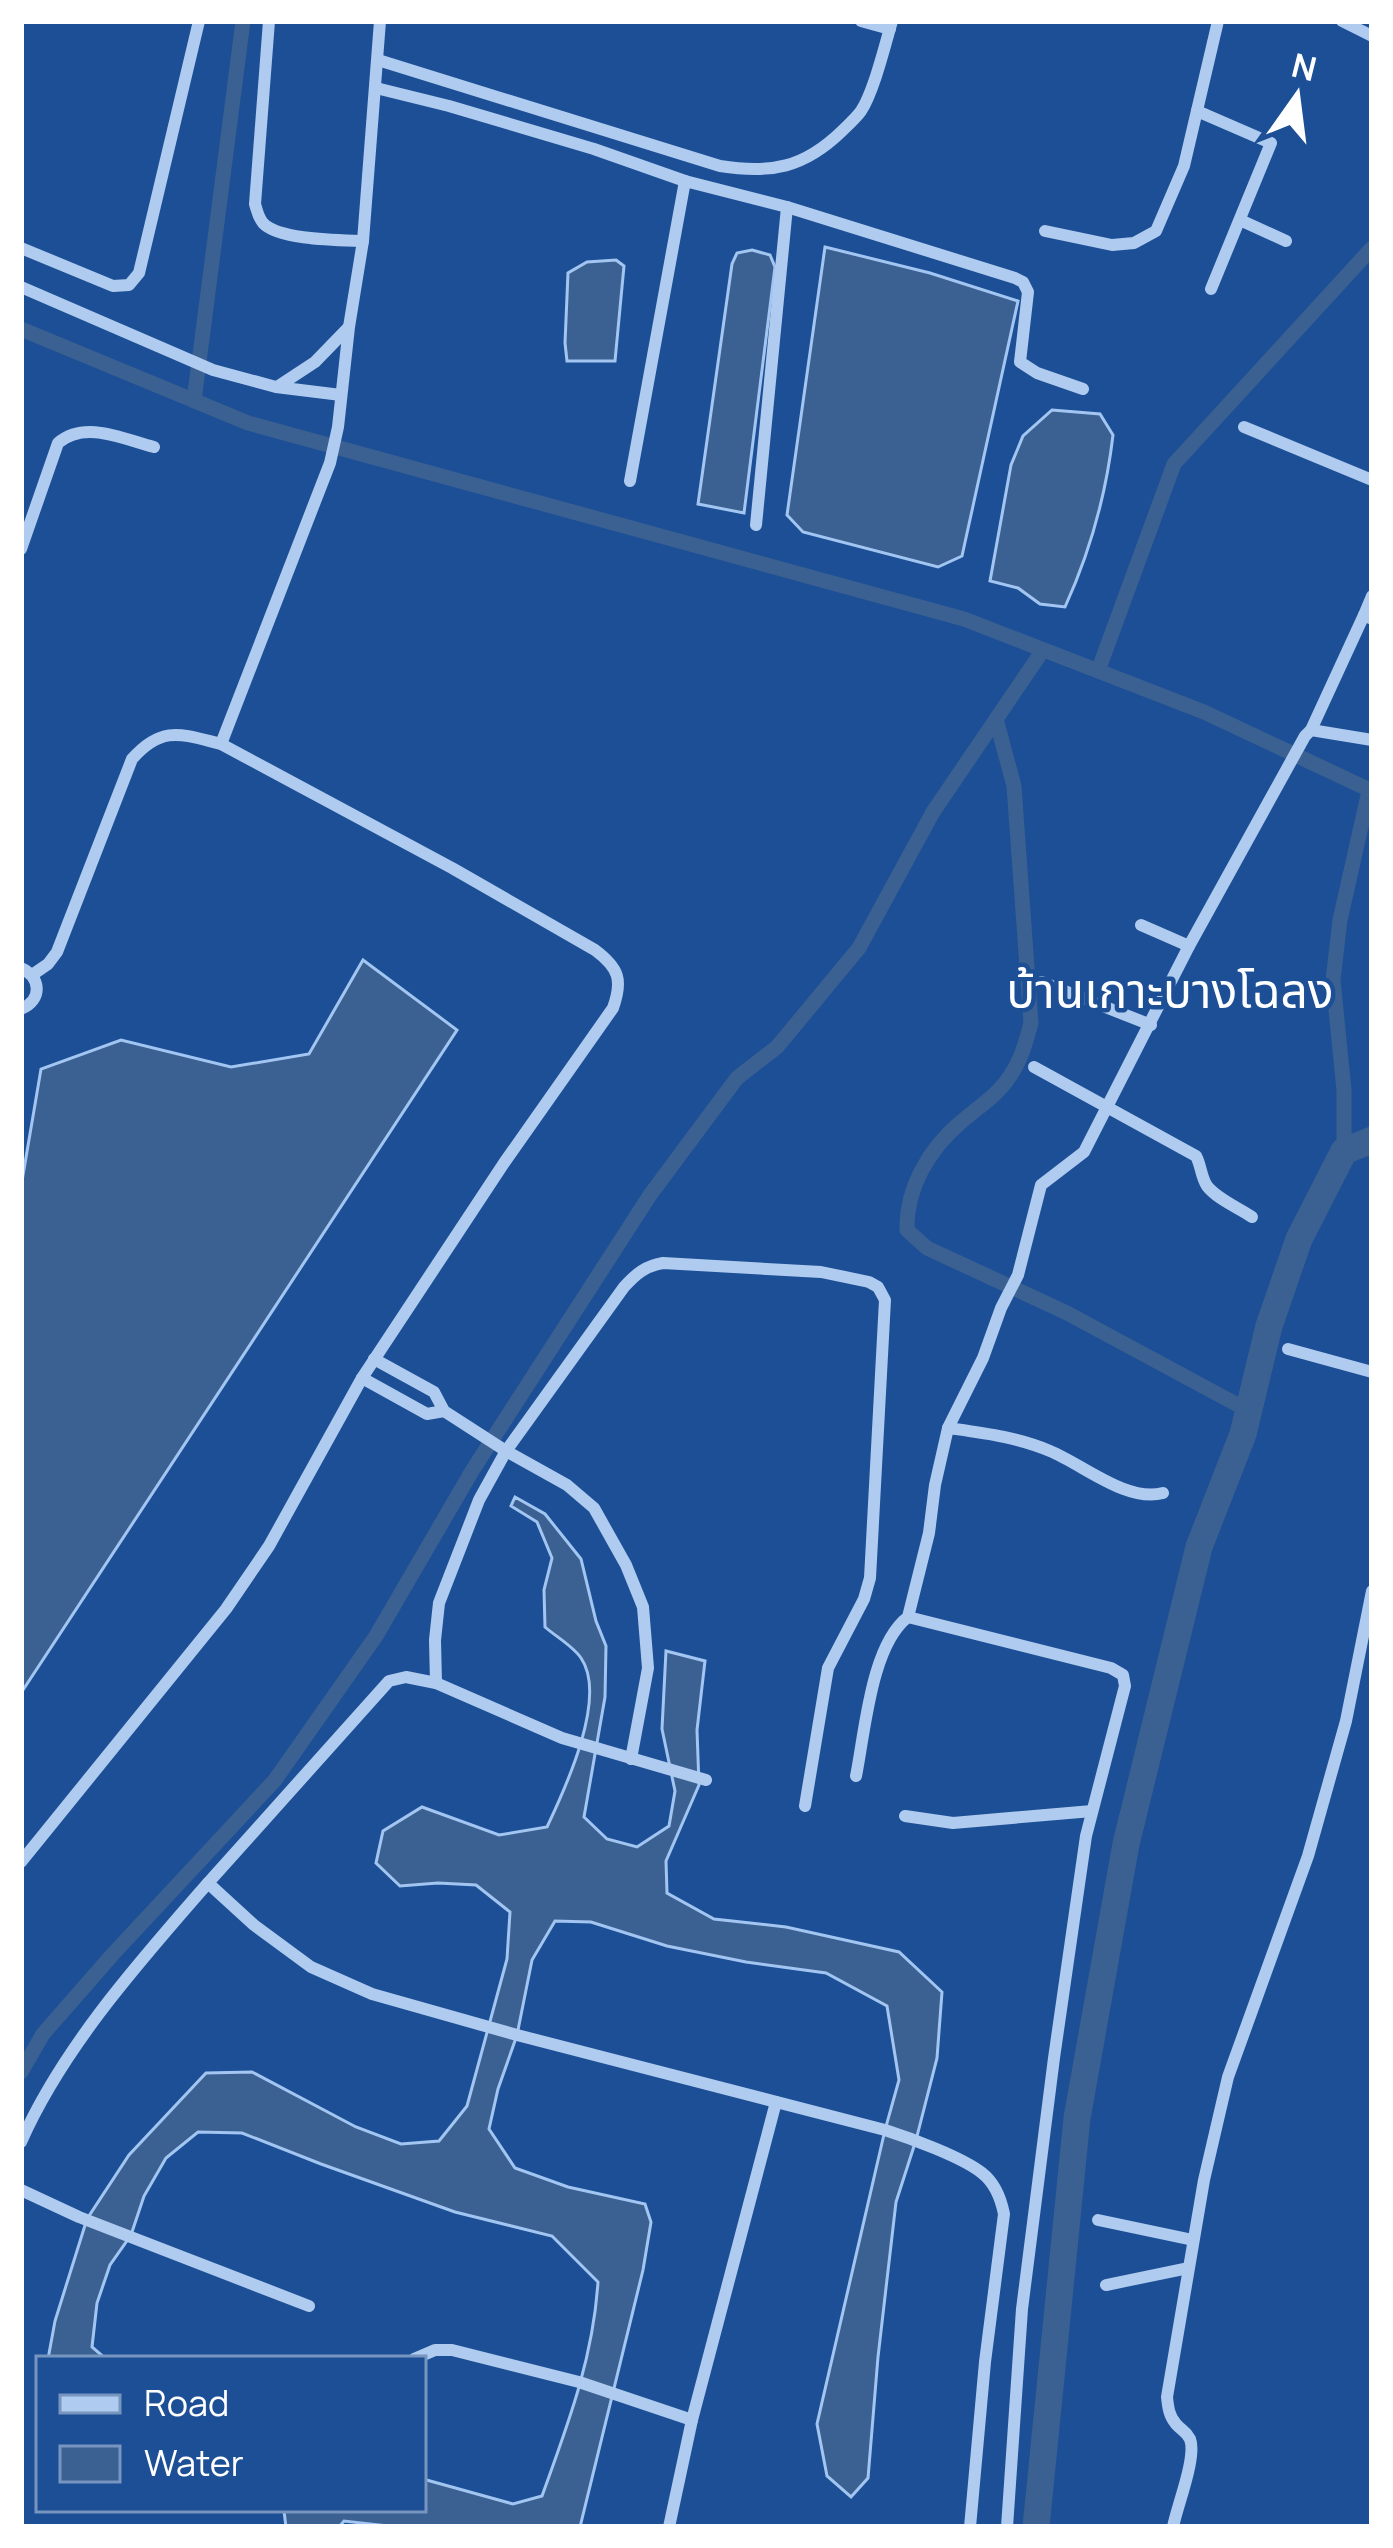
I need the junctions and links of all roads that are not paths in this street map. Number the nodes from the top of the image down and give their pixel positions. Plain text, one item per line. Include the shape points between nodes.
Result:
1 (199, 21) edge
2 (269, 21) edge
3 (380, 21) edge
4 (861, 21) edge
5 (1218, 21) edge
6 (1342, 21) edge
7 (891, 25) edge
8 (1372, 36) edge
9 (378, 60) junction
10 (376, 88) junction
11 (1197, 111) junction
12 (685, 182) junction
13 (787, 207) junction
14 (1240, 220) junction
15 (1045, 231) dead end
16 (1286, 241) dead end
17 (363, 242) junction
18 (21, 248) edge
19 (21, 286) edge
20 (1210, 289) dead end
21 (349, 327) junction
22 (277, 387) junction
23 (1083, 389) dead end
24 (341, 394) junction
25 (1244, 427) dead end
26 (154, 447) dead end
27 (1372, 480) edge
28 (630, 481) dead end
29 (756, 525) dead end
30 (21, 549) edge
31 (1372, 596) edge
32 (1368, 617) edge
33 (1308, 733) junction
34 (1372, 740) edge
35 (221, 744) junction
36 (1141, 925) dead end
37 (1189, 946) junction
38 (27, 971) edge
39 (1042, 982) dead end
40 (21, 1009) edge
41 (1151, 1025) junction
42 (1034, 1067) dead end
43 (1108, 1109) junction
44 (1252, 1217) dead end
45 (1288, 1349) dead end
46 (374, 1358) junction
47 (1372, 1372) edge
48 (362, 1378) junction
49 (444, 1411) junction
50 (948, 1428) junction
51 (501, 1448) junction
52 (1163, 1492) dead end
53 (1372, 1591) edge
54 (908, 1618) junction
55 (436, 1684) junction
56 (631, 1759) junction
57 (856, 1776) dead end
58 (706, 1780) dead end
59 (805, 1806) dead end
60 (1092, 1811) junction
61 (905, 1816) dead end
62 (21, 1862) edge
63 (208, 1883) junction
64 (776, 2102) junction
65 (21, 2142) edge
66 (21, 2190) edge
67 (1098, 2220) dead end
68 (1193, 2240) junction
69 (1188, 2268) junction
70 (1106, 2285) dead end
71 (309, 2306) dead end
72 (422, 2356) edge
73 (692, 2420) junction
74 (669, 2527) edge
75 (970, 2527) edge
76 (1006, 2527) edge
77 (1173, 2527) edge

1 - 18 street via 134,280 113,286
2 - 17 street via 260,218 271,229
3 - 9 street
4 - 7 street
5 - 11 street
6 - 8 street
7 - 9 street via 859,114 809,158 760,170 720,166
9 - 10 street
10 - 12 street
10 - 17 street
11 - 14 street via 1271,143
11 - 15 street via 1156,231 1112,245
12 - 13 street
12 - 28 street
13 - 23 street via 1023,282 1020,362
13 - 29 street
14 - 16 street
14 - 20 street
17 - 21 street
19 - 22 street via 213,370
21 - 22 street
21 - 24 street
22 - 24 street
24 - 35 street via 330,463
25 - 27 street
26 - 30 street via 98,432 62,438
31 - 32 street
32 - 33 street
33 - 34 street
33 - 37 street
35 - 38 street via 165,734 143,746 57,952
35 - 46 street via 595,950 620,981 613,1008
36 - 37 street
37 - 41 street
38 - 40 street via 37,995
39 - 41 street
41 - 43 street
42 - 43 street
43 - 44 street via 1196,1156 1205,1184
43 - 50 street via 1084,1152 1041,1185 1018,1275
45 - 47 street
46 - 48 street
46 - 49 street via 434,1393
48 - 49 street via 428,1414
48 - 62 street via 226,1609
49 - 51 street
50 - 52 street via 1008,1437 1142,1494
50 - 54 street
51 - 55 street via 439,1603
51 - 56 street via 594,1508 626,1564 643,1607 648,1668
51 - 59 street via 623,1287 650,1265 821,1272 878,1287 885,1300 869,1578 828,1668
53 - 68 street via 1308,1856 1228,2077
54 - 57 street via 884,1652
54 - 60 street via 1123,1675
55 - 56 street
55 - 63 street via 389,1681
56 - 58 street
60 - 61 street via 952,1823
60 - 76 street via 1022,2309
63 - 64 street via 310,1967 371,1994
63 - 65 street via 59,2070
64 - 73 street
64 - 75 street via 916,2140 983,2173 1000,2196
66 - 71 street
67 - 68 street
68 - 69 street
69 - 70 street
69 - 77 street via 1166,2396 1174,2422 1189,2435 1191,2460
72 - 73 street via 443,2348 580,2381
73 - 74 street

